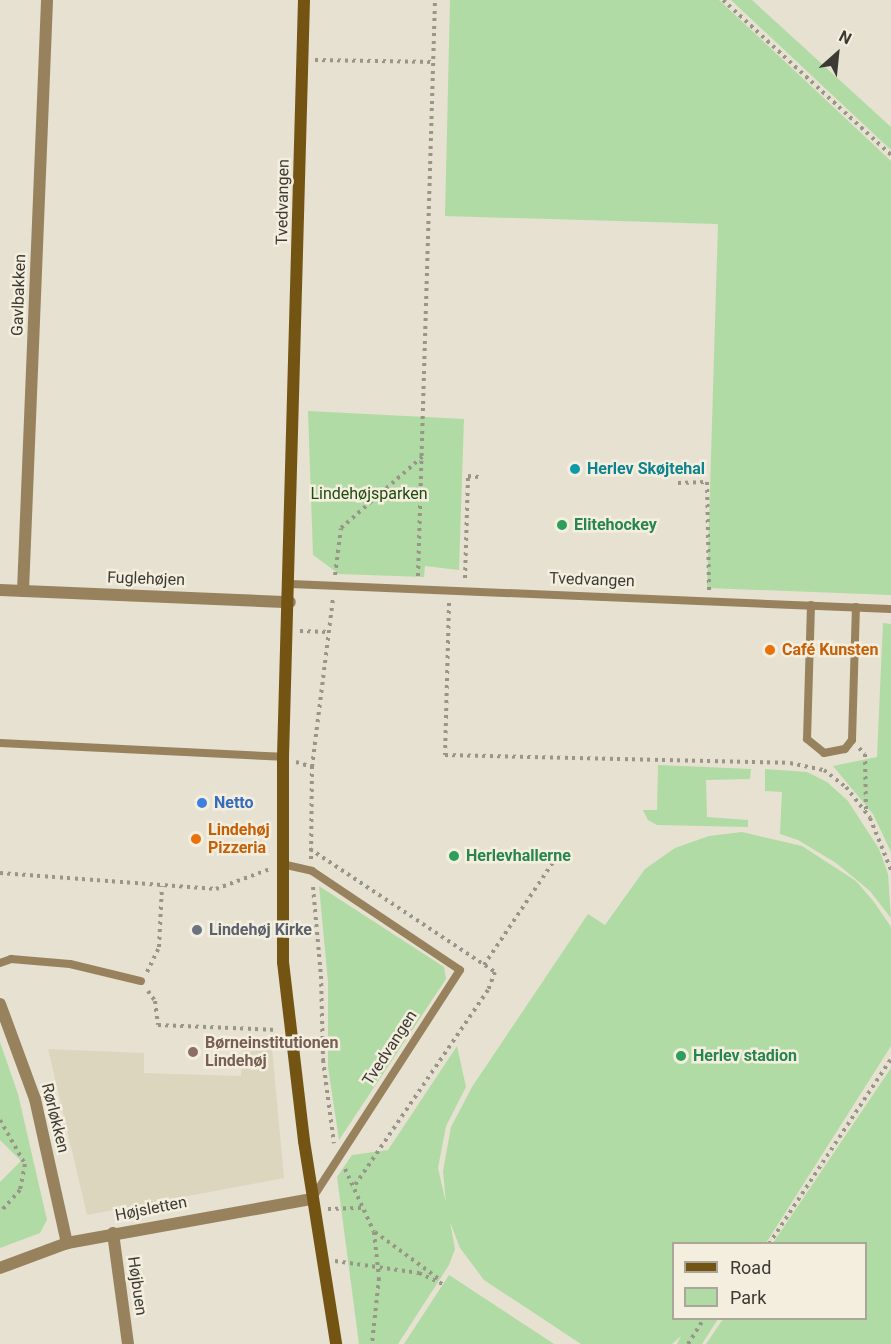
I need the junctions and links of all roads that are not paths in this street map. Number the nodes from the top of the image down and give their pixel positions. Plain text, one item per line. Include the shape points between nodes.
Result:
1 (47, 0) edge
2 (304, 0) edge
3 (291, 584) junction
4 (0, 590) edge
5 (23, 591) junction
6 (290, 602) junction
7 (811, 605) junction
8 (856, 607) junction
9 (891, 609) edge
10 (0, 743) edge
11 (284, 757) junction
12 (282, 864) junction
13 (0, 963) edge
14 (141, 981) road end
15 (0, 1004) edge
16 (314, 1205) junction
17 (114, 1233) junction
18 (67, 1243) junction
19 (0, 1268) edge
20 (128, 1344) edge
21 (336, 1344) edge

1 - 5 street, Gavlbakken
2 - 3 street, Tvedvangen
3 - 6 street, Tvedvangen
3 - 7 lane, Tvedvangen
4 - 5 street, Fuglehøjen
5 - 6 street, Fuglehøjen
6 - 11 street, Tvedvangen
7 - 8 lane, Tvedvangen
7 - 8 lane via 807,739 814,748 835,753 852,740
8 - 9 lane, Tvedvangen
10 - 11 lane
11 - 12 street, Tvedvangen
12 - 16 street, Tvedvangen via 289,1030
12 - 16 lane, Tvedvangen via 312,871 460,970 340,1157
13 - 14 lane via 11,959 70,964
15 - 18 street, Rørløkken via 35,1099
16 - 17 street, Højsletten
16 - 21 street, Tvedvangen
17 - 18 street, Højsletten
17 - 20 street, Højbuen
18 - 19 street, Højsletten

